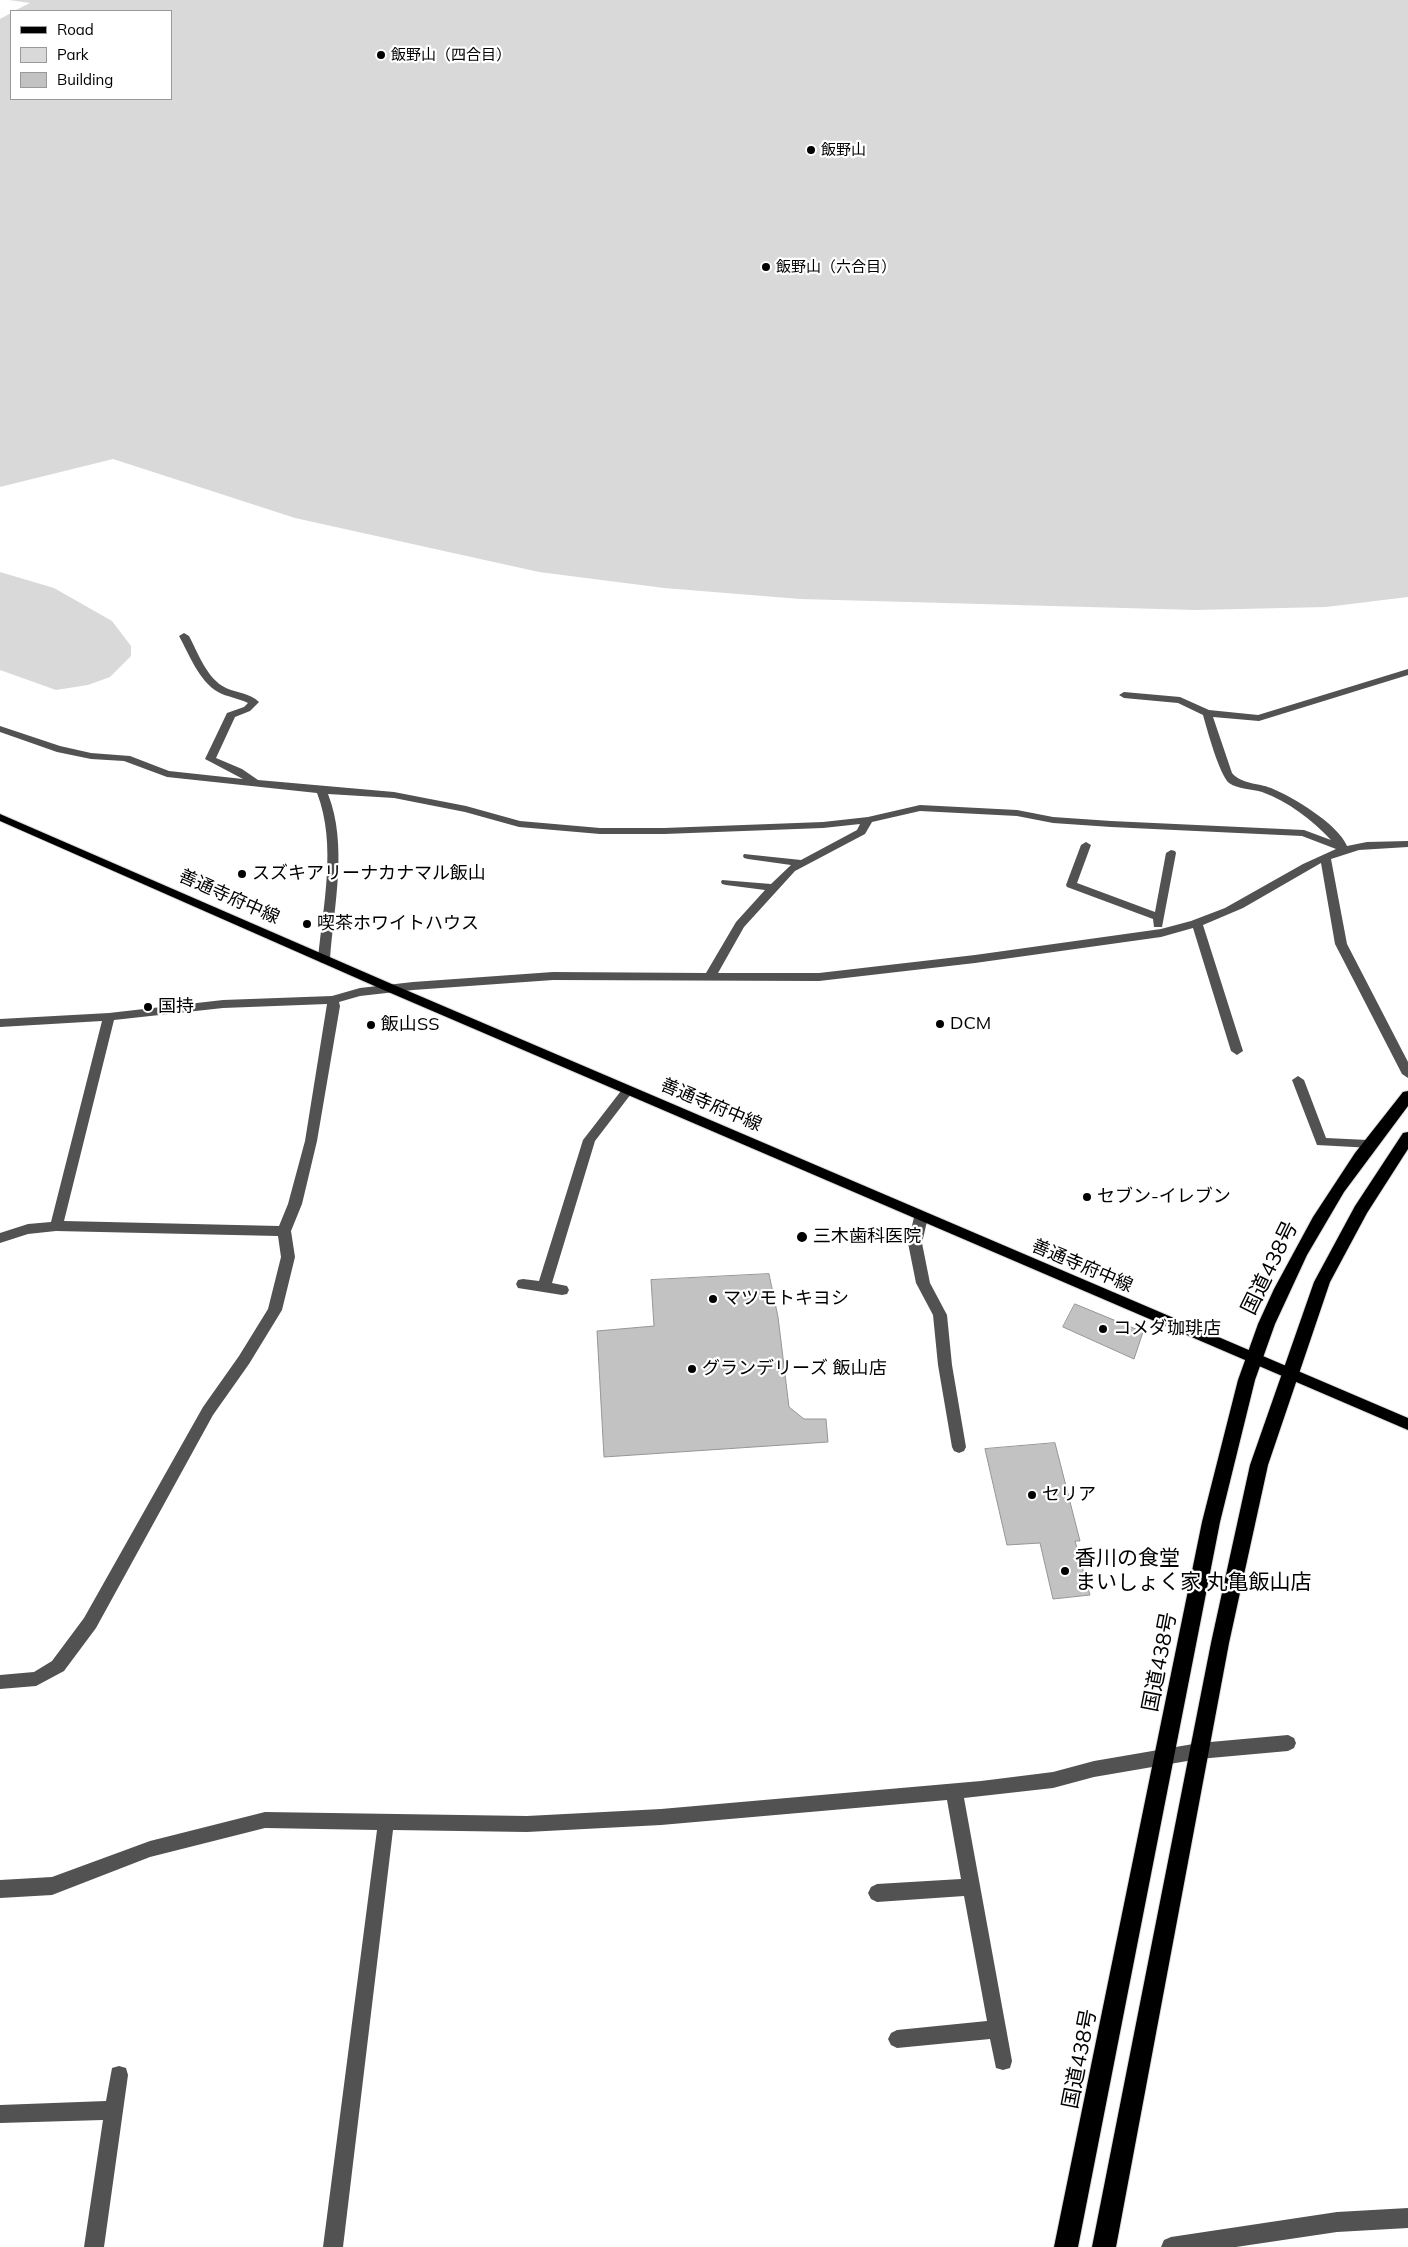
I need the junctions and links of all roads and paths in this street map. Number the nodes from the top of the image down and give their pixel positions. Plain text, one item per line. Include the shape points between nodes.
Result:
1 (184, 636) dead end
2 (1408, 672) edge
3 (1124, 695) dead end
4 (1207, 712) junction
5 (0, 729) edge
6 (255, 782) junction
7 (321, 790) junction
8 (0, 817) edge
9 (868, 820) junction
10 (1408, 844) edge
11 (1086, 845) dead end
12 (1346, 849) junction
13 (1171, 853) dead end
14 (748, 856) dead end
15 (1325, 857) junction
16 (802, 863) junction
17 (726, 882) dead end
18 (773, 888) junction
19 (1159, 917) junction
20 (1197, 924) junction
21 (1156, 934) junction
22 (324, 959) junction
23 (710, 976) junction
24 (390, 988) junction
25 (332, 1000) junction
26 (109, 1017) junction
27 (0, 1023) edge
28 (1237, 1051) dead end
29 (1408, 1074) edge
30 (1298, 1080) dead end
31 (628, 1090) junction
32 (1408, 1096) edge
33 (1408, 1136) edge
34 (1368, 1145) junction
35 (921, 1216) junction
36 (56, 1226) junction
37 (284, 1231) junction
38 (0, 1238) edge
39 (523, 1284) dead end
40 (544, 1287) junction
41 (562, 1290) dead end
42 (1254, 1360) junction
43 (1289, 1375) junction
44 (1408, 1424) edge
45 (959, 1447) dead end
46 (0, 1682) edge
47 (1288, 1743) dead end
48 (1199, 1751) junction
49 (1166, 1756) junction
50 (954, 1792) junction
51 (386, 1822) junction
52 (971, 1887) junction
53 (0, 1889) edge
54 (877, 1894) dead end
55 (997, 2029) junction
56 (897, 2039) dead end
57 (1003, 2061) dead end
58 (119, 2075) dead end
59 (114, 2110) junction
60 (0, 2114) edge
61 (1408, 2218) edge
62 (94, 2247) edge
63 (333, 2247) edge
64 (1066, 2247) edge
65 (1104, 2247) edge
66 (1172, 2247) edge

1 - 6 street via 219,688 246,696 254,702 247,709 231,715 210,759
2 - 4 street via 1259,718
3 - 4 street via 1180,700
4 - 12 street via 1232,781 1266,790 1297,805 1317,819
5 - 6 street via 57,749 91,756 126,758 168,774
6 - 7 street
7 - 9 street via 394,795 466,809 519,824 600,831 823,825
7 - 22 street via 328,804 333,869
8 - 22 main road, 善通寺府中線
9 - 12 street via 920,808 968,810 1111,824 1304,833
9 - 16 street via 861,832
10 - 12 street
11 - 19 street via 1072,885
12 - 15 street
13 - 19 street
14 - 16 street
15 - 20 street via 1306,865 1249,901
15 - 29 street via 1341,944
16 - 18 street via 791,869
17 - 18 street
18 - 23 street via 740,925
19 - 21 street
20 - 21 street
20 - 28 street
21 - 23 street via 828,976
22 - 24 main road, 善通寺府中線
23 - 24 street via 552,976
24 - 25 street
24 - 31 main road, 善通寺府中線
25 - 26 street via 223,1004
25 - 37 street via 334,1006 311,1141 295,1204
26 - 27 street
26 - 36 street
30 - 34 street via 1321,1142
31 - 35 main road, 善通寺府中線
31 - 40 street via 589,1140
32 - 34 highway, 国道438号
33 - 43 highway via 1360,1210 1322,1282
34 - 42 highway, 国道438号 via 1330,1199 1294,1265
35 - 42 main road, 善通寺府中線
35 - 45 street via 915,1243 923,1283 940,1315
36 - 37 street
36 - 38 street via 28,1229
37 - 46 street via 288,1257 275,1310 208,1411 90,1623 58,1666 36,1679
39 - 40 street
40 - 41 street
42 - 43 main road, 善通寺府中線
42 - 49 highway, 国道438号 via 1232,1432 1211,1522
43 - 44 main road, 善通寺府中線
43 - 48 highway via 1259,1465 1246,1517
47 - 48 street
48 - 49 street
48 - 65 highway
49 - 50 street via 1053,1780
49 - 64 highway, 国道438号
50 - 51 street via 670,1816 527,1824
50 - 52 street
51 - 53 street via 265,1820 150,1849 52,1886
51 - 63 street
52 - 54 street
52 - 55 street
55 - 56 street
55 - 57 street
58 - 59 street
59 - 60 street
59 - 62 street
61 - 66 street via 1337,2222

